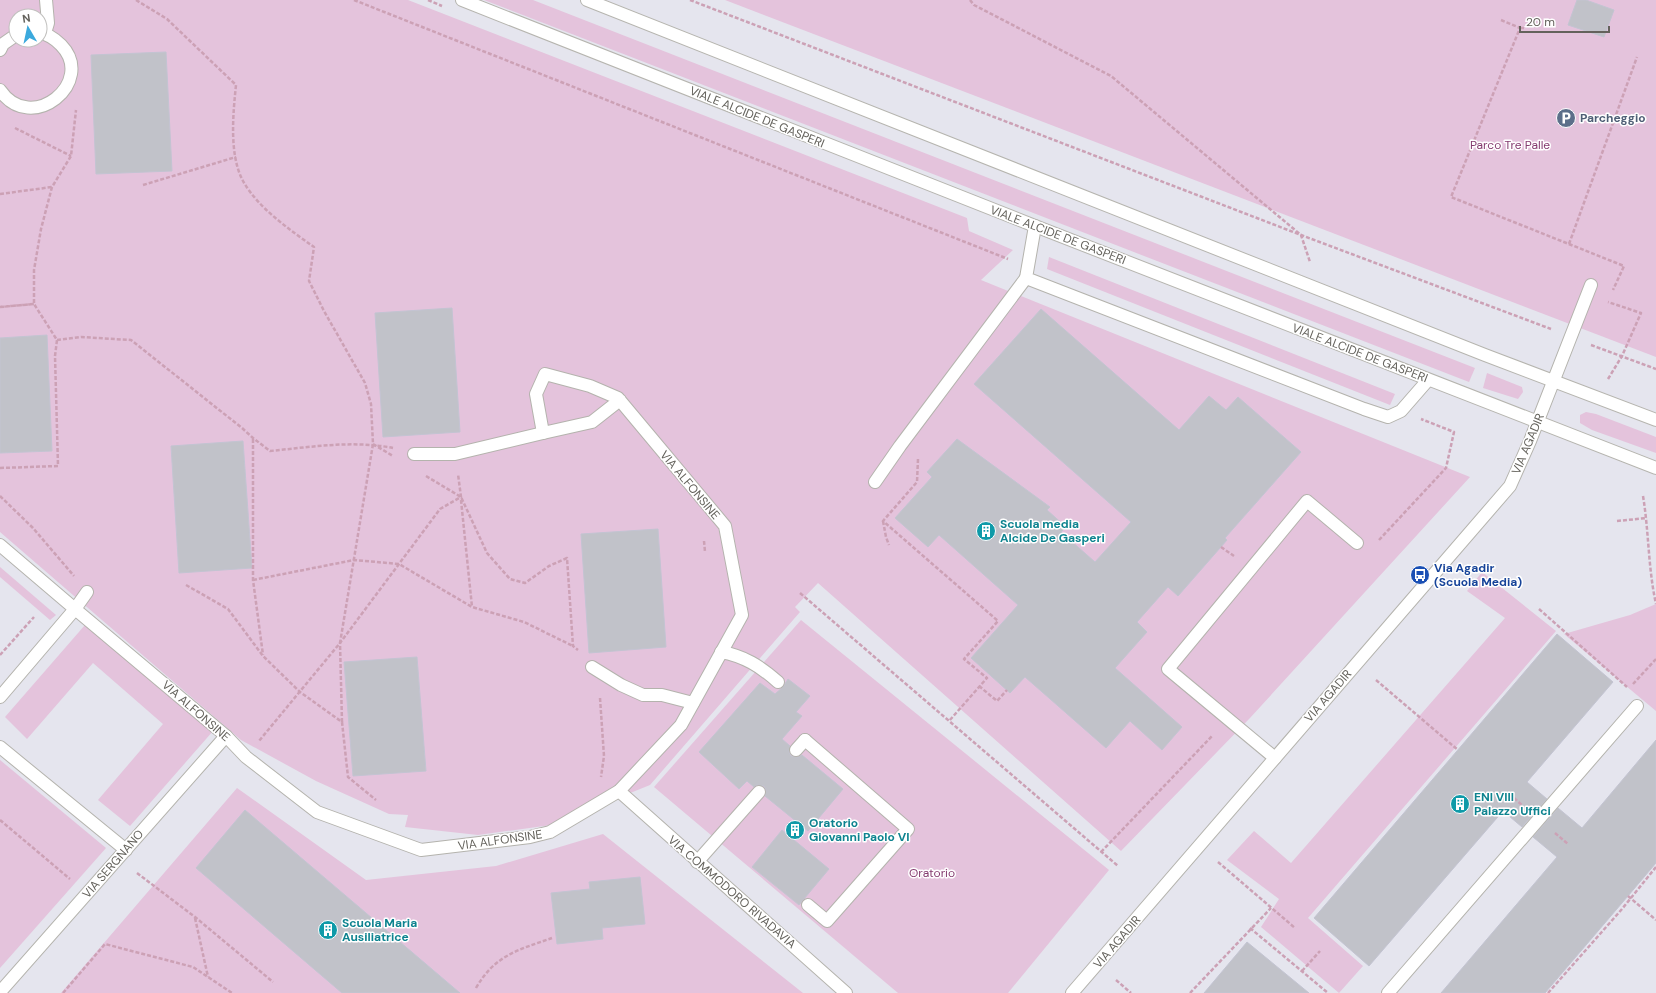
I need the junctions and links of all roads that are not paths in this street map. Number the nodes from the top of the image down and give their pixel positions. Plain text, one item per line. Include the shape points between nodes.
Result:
1 (462, 0) edge
2 (587, 0) edge
3 (48, 36) edge
4 (8, 41) edge
5 (0, 50) edge
6 (0, 90) edge
7 (1035, 226) junction
8 (1027, 272) junction
9 (1591, 285) dead end
10 (1428, 380) junction
11 (1553, 381) junction
12 (620, 400) junction
13 (1656, 420) edge
14 (1537, 422) junction
15 (543, 433) junction
16 (414, 454) road end
17 (1656, 468) edge
18 (875, 482) dead end
19 (1357, 543) road end
20 (0, 545) edge
21 (87, 592) road end
22 (75, 609) junction
23 (721, 652) junction
24 (592, 667) road end
25 (778, 682) dead end
26 (0, 697) edge
27 (693, 703) junction
28 (1637, 706) dead end
29 (226, 736) junction
30 (0, 747) edge
31 (796, 750) dead end
32 (1275, 758) junction
33 (619, 791) junction
34 (759, 792) dead end
35 (126, 850) junction
36 (697, 862) junction
37 (808, 905) dead end
38 (0, 992) edge
39 (846, 993) edge
40 (1072, 993) edge
41 (1388, 993) edge

1 - 7 street, VIALE ALCIDE DE GASPERI
2 - 11 street
3 - 6 street via 64,47 69,58 71,69 64,92 45,106 33,108 22,107 12,102
4 - 5 street
7 - 8 street
7 - 10 street, VIALE ALCIDE DE GASPERI
8 - 10 street via 1388,417 1401,411
8 - 18 street
9 - 11 street, VIA AGADIR
10 - 14 street, VIALE ALCIDE DE GASPERI
11 - 13 street
11 - 14 street, VIA AGADIR
12 - 15 street via 592,422
12 - 15 street, VIA ALFONSINE via 590,386 545,374 536,394
12 - 23 street, VIA ALFONSINE via 725,526 742,615
14 - 17 street, VIALE ALCIDE DE GASPERI
14 - 32 street, VIA AGADIR via 1510,486
15 - 16 street via 455,454
19 - 32 street via 1307,501 1168,669
20 - 22 street, VIA ALFONSINE
21 - 22 street
22 - 26 street
22 - 29 street, VIA ALFONSINE
23 - 25 street via 755,664
23 - 27 street, VIA ALFONSINE
24 - 27 street via 643,695 662,695
27 - 33 street, VIA ALFONSINE via 681,725
28 - 41 street
29 - 33 street, VIA ALFONSINE via 246,757 317,812 421,850 530,837 550,832
29 - 35 street, VIA SERGNANO
30 - 35 street
31 - 37 street via 805,740 908,829 826,921
32 - 40 street, VIA AGADIR
33 - 36 street, VIA COMMODORO RIVADAVIA
34 - 36 street
35 - 38 street, VIA SERGNANO
36 - 39 street, VIA COMMODORO RIVADAVIA

